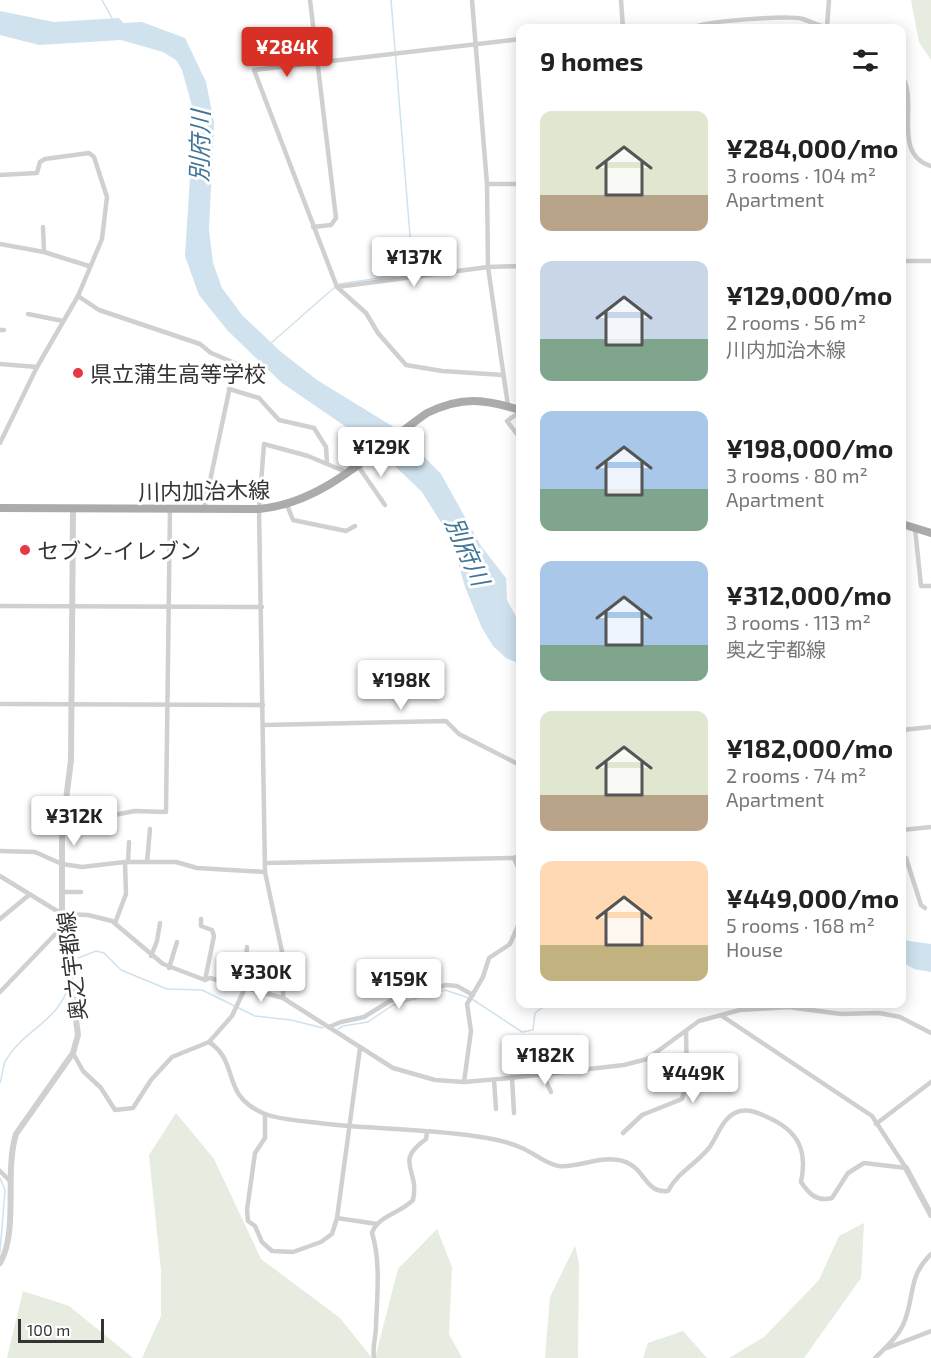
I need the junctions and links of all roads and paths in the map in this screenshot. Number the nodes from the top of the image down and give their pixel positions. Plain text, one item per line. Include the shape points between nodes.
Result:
1 (310, 0) edge
2 (472, 0) edge
3 (621, 0) edge
4 (829, 0) edge
5 (622, 24) edge
6 (697, 24) edge
7 (818, 24) edge
8 (827, 24) edge
9 (516, 39) edge
10 (477, 44) junction
11 (317, 63) junction
12 (906, 83) edge
13 (931, 166) edge
14 (0, 175) edge
15 (487, 184) junction
16 (516, 184) edge
17 (44, 227) dead end
18 (313, 227) junction
19 (0, 244) edge
20 (44, 252) junction
21 (906, 261) edge
22 (931, 261) edge
23 (89, 266) junction
24 (516, 266) edge
25 (488, 267) junction
26 (338, 287) junction
27 (78, 296) junction
28 (28, 314) dead end
29 (63, 321) junction
30 (0, 364) edge
31 (37, 367) junction
32 (503, 375) junction
33 (229, 389) junction
34 (508, 406) junction
35 (516, 409) edge
36 (516, 414) edge
37 (0, 426) edge
38 (8, 427) junction
39 (516, 433) edge
40 (0, 443) edge
41 (327, 464) junction
42 (357, 464) junction
43 (346, 472) junction
44 (385, 505) dead end
45 (287, 506) junction
46 (0, 508) edge
47 (170, 509) junction
48 (204, 509) junction
49 (259, 509) junction
50 (73, 510) junction
51 (906, 525) edge
52 (355, 526) dead end
53 (915, 528) junction
54 (931, 533) edge
55 (931, 586) edge
56 (0, 606) edge
57 (73, 606) junction
58 (169, 607) junction
59 (262, 607) junction
60 (0, 704) edge
61 (168, 705) junction
62 (263, 705) junction
63 (72, 706) junction
64 (264, 725) junction
65 (931, 727) edge
66 (906, 730) edge
67 (516, 763) edge
68 (931, 827) edge
69 (150, 829) dead end
70 (906, 830) edge
71 (62, 832) junction
72 (129, 842) dead end
73 (0, 851) edge
74 (514, 858) joint
75 (906, 858) edge
76 (126, 862) junction
77 (147, 862) junction
78 (266, 863) junction
79 (516, 863) edge
80 (62, 864) junction
81 (265, 872) junction
82 (0, 876) edge
83 (63, 892) junction
84 (81, 892) dead end
85 (29, 895) junction
86 (925, 908) dead end
87 (62, 914) junction
88 (0, 919) edge
89 (201, 919) dead end
90 (115, 923) junction
91 (160, 923) dead end
92 (65, 924) junction
93 (516, 930) edge
94 (177, 942) dead end
95 (247, 947) dead end
96 (151, 956) junction
97 (169, 968) junction
98 (205, 980) junction
99 (245, 986) junction
100 (0, 992) edge
101 (472, 996) junction
102 (283, 998) junction
103 (765, 1008) edge
104 (786, 1008) edge
105 (722, 1016) junction
106 (329, 1027) junction
107 (686, 1031) junction
108 (931, 1033) edge
109 (208, 1042) junction
110 (360, 1048) junction
111 (73, 1053) junction
112 (543, 1074) junction
113 (512, 1078) junction
114 (494, 1080) junction
115 (464, 1082) junction
116 (931, 1082) edge
117 (551, 1092) dead end
118 (496, 1109) dead end
119 (514, 1113) dead end
120 (265, 1114) junction
121 (876, 1124) junction
122 (348, 1126) junction
123 (427, 1132) junction
124 (623, 1133) dead end
125 (906, 1168) junction
126 (0, 1171) edge
127 (9, 1180) junction
128 (931, 1215) edge
129 (337, 1218) junction
130 (377, 1224) junction
131 (931, 1254) edge
132 (0, 1263) edge
133 (931, 1331) edge
134 (884, 1349) junction
135 (374, 1358) edge
136 (875, 1358) edge

1 - 11 street
2 - 10 street
3 - 5 street
4 - 8 street
6 - 7 street via 774,16
9 - 10 street
10 - 11 street
10 - 15 street
11 - 18 street via 336,218 331,225
11 - 18 street via 254,70
12 - 13 street via 910,103 908,143
14 - 23 street via 37,173 45,159 89,153 94,157 107,197 102,239
15 - 16 street
15 - 25 street
17 - 20 street
18 - 26 street
19 - 20 street
20 - 23 street
21 - 22 street
23 - 27 street
24 - 25 street
25 - 26 street
25 - 32 street
26 - 32 street via 366,312 378,333 406,365
27 - 29 street
27 - 33 street via 99,310 200,344 231,360 236,369
28 - 29 street
29 - 31 street
30 - 31 street
31 - 38 street
32 - 34 street
33 - 41 street via 259,398 279,420 314,428 326,447
33 - 48 street
34 - 35 main road, 川内加治木線
34 - 42 main road, 川内加治木線 via 458,401 427,413
36 - 39 street via 507,421
37 - 38 street
38 - 40 street
41 - 43 street
41 - 49 street via 264,444
42 - 43 main road, 川内加治木線
42 - 44 street
43 - 45 main road, 川内加治木線 via 321,490
45 - 49 main road, 川内加治木線
45 - 52 street via 293,520 346,531
46 - 50 main road, 川内加治木線
47 - 48 main road, 川内加治木線
47 - 50 main road, 川内加治木線
47 - 58 street
48 - 49 main road, 川内加治木線
49 - 59 street
50 - 57 street
51 - 53 main road
53 - 54 main road
53 - 55 street via 921,586
56 - 57 street
57 - 58 street
57 - 63 street
58 - 59 street
58 - 61 street
59 - 62 street
60 - 63 street
61 - 62 street
61 - 63 street
61 - 71 street via 166,812 135,811 93,819
62 - 64 street
63 - 71 street via 71,771
64 - 67 street via 446,721 459,734
64 - 78 street
65 - 66 street
68 - 70 street
69 - 77 street
71 - 80 street, 奥之宇都線
72 - 76 street
73 - 80 street via 35,852
74 - 78 street
74 - 79 street
75 - 86 street
76 - 77 street
76 - 80 street via 82,867
76 - 90 street via 126,894
77 - 81 street
78 - 81 street
80 - 83 street, 奥之宇都線
81 - 102 street via 284,961
82 - 85 street
83 - 84 street
83 - 87 street, 奥之宇都線
85 - 87 street
85 - 88 street
87 - 90 street via 88,915
87 - 92 street, 奥之宇都線
89 - 98 street via 201,926 212,930 214,936
90 - 96 street
91 - 96 street
92 - 100 street
92 - 111 street, 奥之宇都線 via 79,1024
93 - 101 street via 510,944 489,958
94 - 97 street
95 - 99 street
96 - 97 street
97 - 98 street
98 - 99 street
99 - 102 street
99 - 109 street via 235,1009
101 - 106 street via 457,986 446,985 390,1001 364,1017
101 - 115 street via 467,1004 471,1031
102 - 106 street
103 - 105 street
104 - 108 street via 841,1014 879,1013 900,1017
105 - 107 street via 709,1017
105 - 121 street via 872,1116
106 - 110 street
107 - 112 street via 647,1059
107 - 124 street via 687,1081 682,1099 642,1115
109 - 111 street via 172,1057 151,1080 138,1103 125,1110 112,1108 100,1088 82,1071
109 - 120 street via 224,1055 234,1089 246,1104
110 - 115 street via 410,1074
110 - 122 street
111 - 127 street, 奥之宇都線 via 15,1134
112 - 113 street
112 - 117 street
113 - 114 street
113 - 119 street
114 - 115 street
114 - 118 street
116 - 121 street
120 - 122 street
120 - 129 street via 265,1138 255,1153 246,1215 262,1242 272,1251 293,1252 332,1234
121 - 125 street
122 - 123 street
122 - 129 street
123 - 125 street via 511,1144 557,1166 621,1160 640,1170 648,1186 660,1192 668,1191 685,1167 709,1148 730,1116 750,1110 777,1121 792,1133 805,1157 801,1182 819,1199 832,1198 848,1173 864,1163
123 - 130 street via 426,1139 411,1150 408,1159 413,1173 413,1200 405,1209
125 - 128 street
126 - 127 street
127 - 132 street, 奥之宇都線 via 8,1241
129 - 130 street
130 - 135 street via 372,1233 377,1251
131 - 134 street via 914,1277 904,1322
133 - 134 street
134 - 136 street

